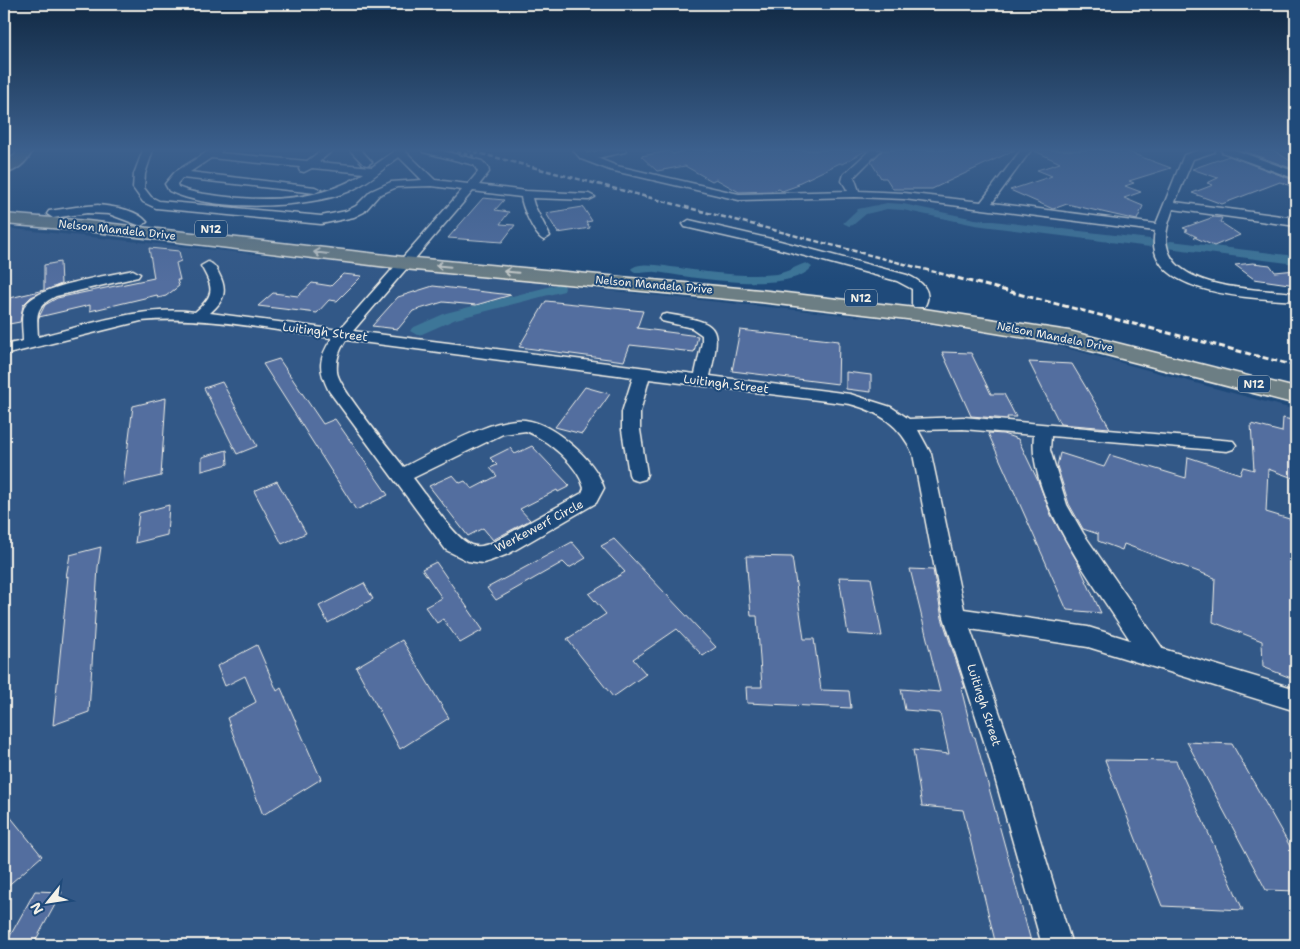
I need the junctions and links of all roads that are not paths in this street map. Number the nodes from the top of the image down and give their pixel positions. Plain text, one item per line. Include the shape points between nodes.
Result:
1 (140, 194) edge
2 (193, 194) edge
3 (326, 194) edge
4 (376, 194) edge
5 (465, 194) edge
6 (526, 194) edge
7 (532, 194) edge
8 (727, 194) edge
9 (844, 194) edge
10 (862, 194) edge
11 (993, 194) edge
12 (1173, 194) edge
13 (589, 197) dead end
14 (985, 205) junction
15 (1169, 205) junction
16 (4, 210) edge
17 (4, 219) edge
18 (1296, 222) edge
19 (689, 224) dead end
20 (1162, 228) junction
21 (544, 236) dead end
22 (419, 247) junction
23 (358, 258) junction
24 (404, 263) junction
25 (208, 266) dead end
26 (133, 274) dead end
27 (386, 284) junction
28 (1296, 297) edge
29 (919, 304) junction
30 (198, 317) junction
31 (667, 318) dead end
32 (342, 335) junction
33 (31, 343) junction
34 (4, 350) edge
35 (1211, 372) junction
36 (642, 373) junction
37 (700, 381) junction
38 (1296, 385) edge
39 (1296, 396) edge
40 (1296, 402) edge
41 (906, 424) junction
42 (1043, 430) junction
43 (1227, 444) dead end
44 (638, 474) dead end
45 (401, 476) junction
46 (955, 617) junction
47 (1156, 659) junction
48 (1296, 700) edge
49 (1056, 945) edge

1 - 4 street via 145,200 172,207 321,220 350,214
2 - 3 street via 247,203 290,201
5 - 22 street, Werkewerf Circle
6 - 21 street
7 - 13 street
8 - 9 street via 739,197
10 - 14 street
11 - 14 street
12 - 15 street
14 - 20 street
15 - 18 street
15 - 20 street
16 - 22 highway, Nelson Mandela Drive / N12
23 -> 17 highway, Nelson Mandela Drive / N12
19 - 29 street via 902,278 919,288 922,294
20 - 28 street via 1160,244 1170,266 1178,274 1224,288
22 - 24 street, Werkewerf Circle
22 - 29 highway, Nelson Mandela Drive / N12
23 - 24 highway, Nelson Mandela Drive / N12
23 - 27 highway via 377,268
24 - 27 street, Werkewerf Circle
35 -> 24 highway, Nelson Mandela Drive / N12 via 1069,338 924,315 639,283
25 - 30 street via 219,289 218,297
26 - 33 street via 38,298 31,305
27 - 32 street, Werkewerf Circle
29 - 38 highway, Nelson Mandela Drive / N12 via 1096,333
30 - 32 street, Luitingh Street
30 - 33 street, Luitingh Street via 141,317
31 - 37 street via 702,326 709,333 711,341
32 - 36 street, Luitingh Street
32 - 45 street, Werkewerf Circle via 330,353 330,374 337,391
33 - 34 street, Luitingh Street
35 - 39 highway, Nelson Mandela Drive / N12
35 - 40 street
36 - 37 street, Luitingh Street
36 - 44 street via 631,412
37 - 41 street, Luitingh Street via 850,399 874,405
41 - 42 street via 963,423
41 - 46 street, Luitingh Street via 922,454
42 - 43 street
42 - 47 street via 1041,450 1057,505
45 - 45 street, Werkewerf Circle via 453,544 468,553 483,555 574,508 590,498 594,488 590,476 545,433 530,426 515,425 498,429
46 - 47 street via 1088,637
46 - 49 street, Luitingh Street via 1002,757
47 - 48 street

